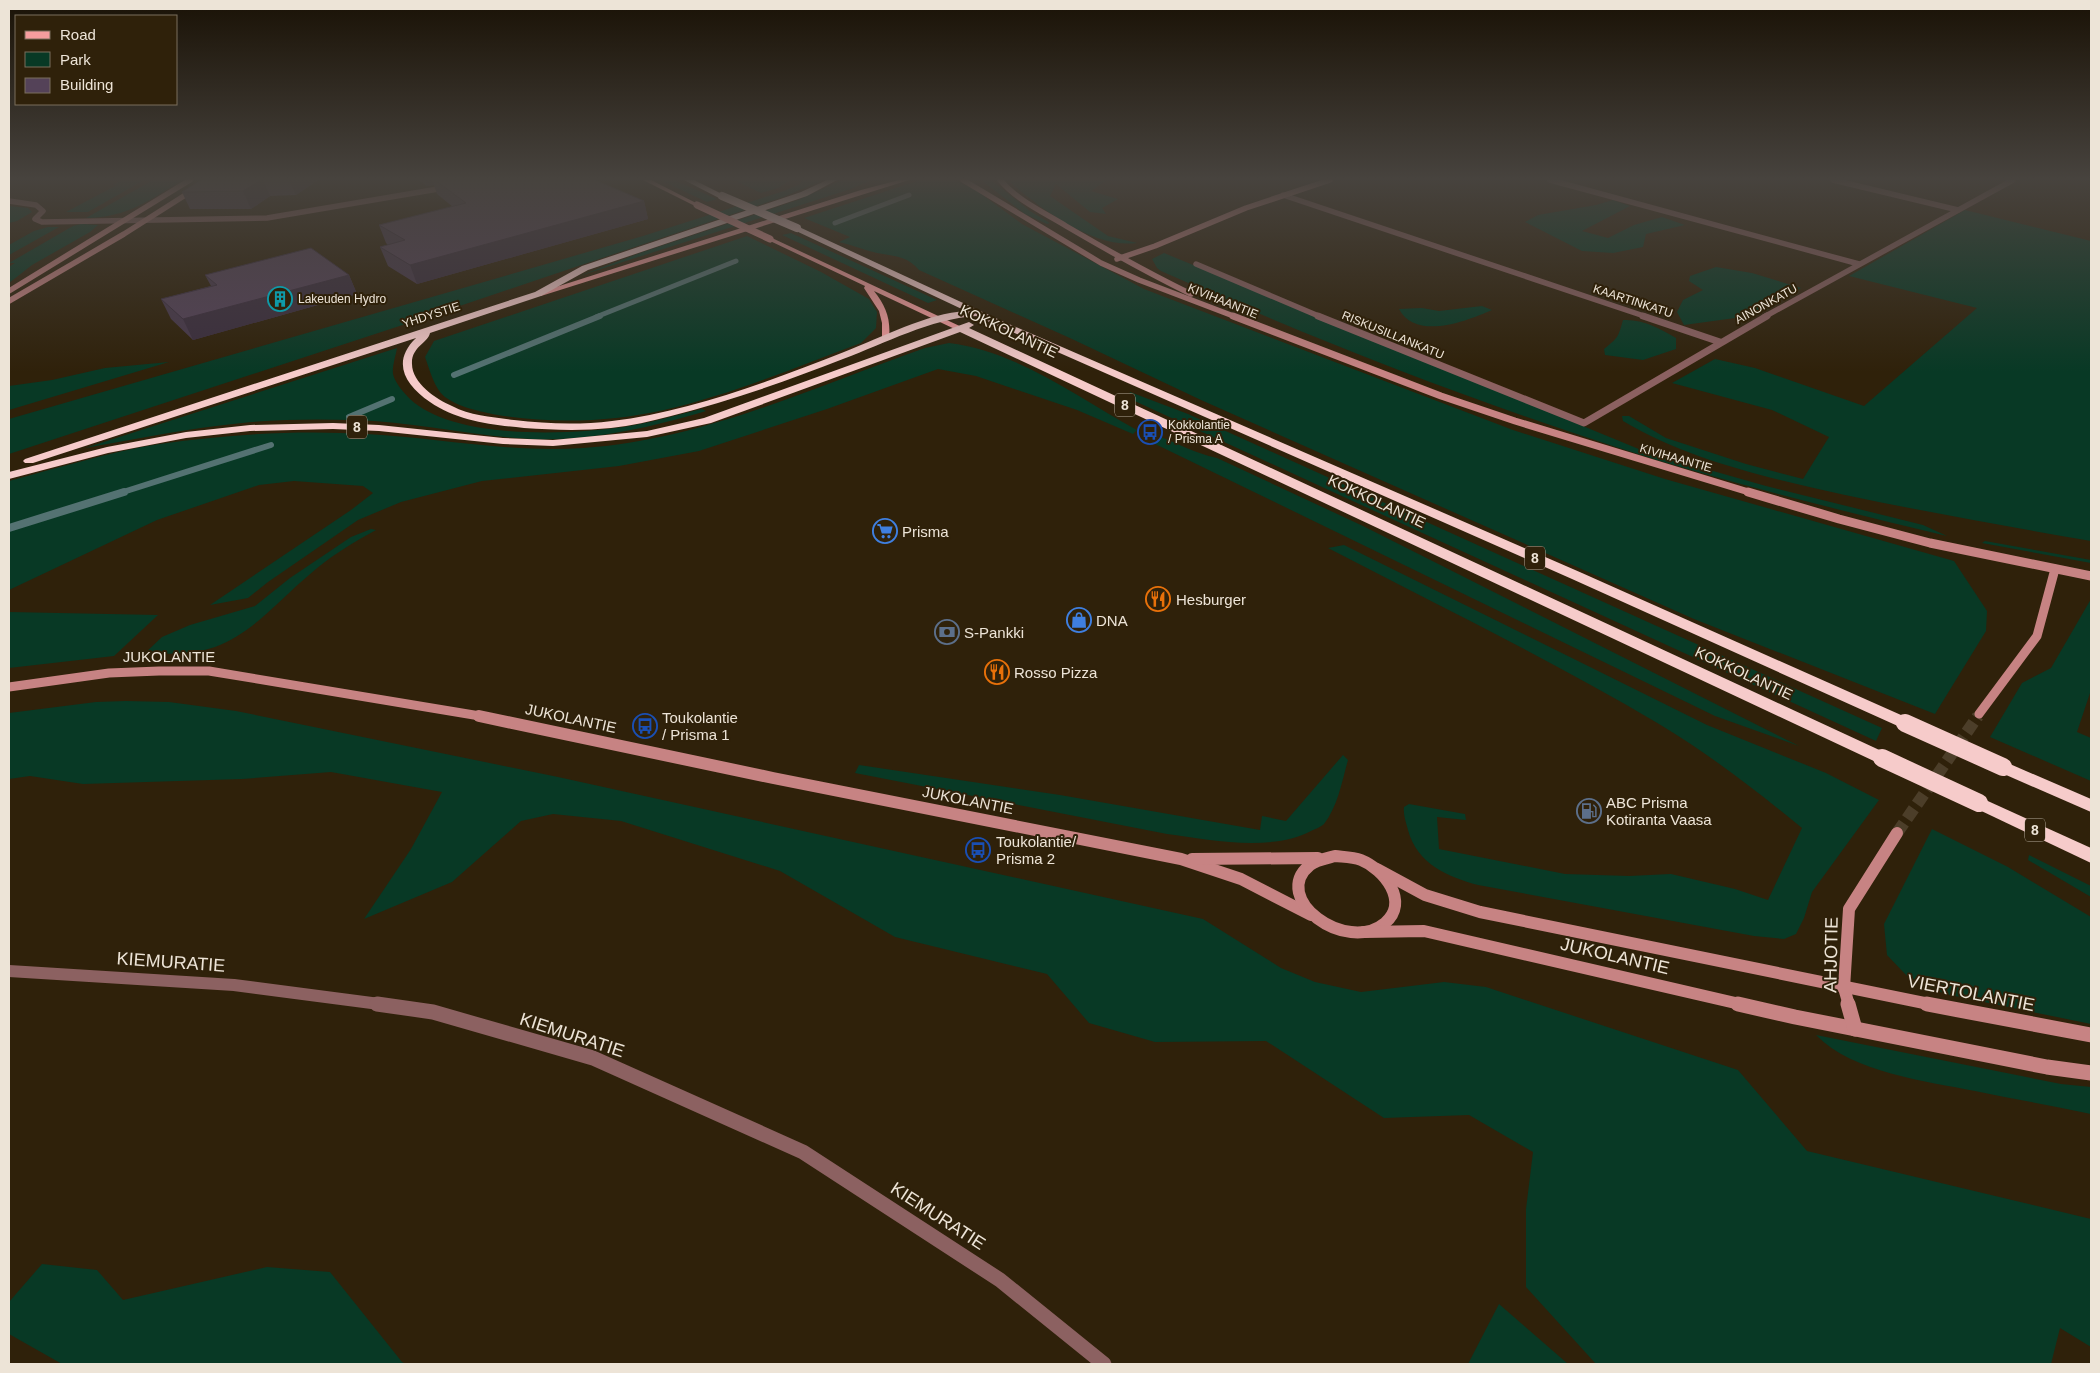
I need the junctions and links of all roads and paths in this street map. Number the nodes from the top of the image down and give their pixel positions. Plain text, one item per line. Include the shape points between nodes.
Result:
1 (84, 244) edge
2 (105, 244) edge
3 (656, 244) edge
4 (696, 244) edge
5 (781, 244) edge
6 (831, 244) edge
7 (1070, 244) edge
8 (1097, 244) edge
9 (1161, 244) edge
10 (1429, 244) edge
11 (1786, 244) edge
12 (1896, 244) edge
13 (1120, 258) junction
14 (1101, 263) junction
15 (1196, 264) dead end
16 (1859, 264) junction
17 (864, 284) junction
18 (9, 291) edge
19 (538, 294) junction
20 (9, 301) edge
21 (978, 313) junction
22 (938, 318) junction
23 (433, 329) junction
24 (962, 330) junction
25 (1264, 330) junction
26 (885, 339) junction
27 (1720, 342) junction
28 (1584, 423) joint
29 (9, 467) edge
30 (9, 476) edge
31 (2055, 569) junction
32 (2091, 576) edge
33 (9, 687) edge
34 (1979, 714) tunnel mouth
35 (2091, 806) edge
36 (1897, 833) tunnel mouth
37 (2091, 856) edge
38 (1320, 858) junction
39 (1181, 859) junction
40 (1377, 869) junction
41 (1311, 915) junction
42 (1364, 932) junction
43 (9, 971) edge
44 (1844, 988) junction
45 (1855, 1029) junction
46 (2091, 1035) edge
47 (2091, 1073) edge
48 (1104, 1364) edge

1 - 18 main road
2 - 20 main road
3 - 19 highway via 585,268
4 - 19 main road, YHDYSTIE
5 - 17 main road, KOKKOLANTIE / 8, bridge
6 - 21 highway, KOKKOLANTIE / 8, bridge
7 - 14 main road, KIVIHAANTIE
8 - 13 main road, KIVIHAANTIE
9 - 13 main road
10 - 27 street, KAARTINKATU
11 - 16 street
12 - 16 street, AINONKATU
13 - 14 main road
13 - 25 main road, KIVIHAANTIE
14 - 25 main road, KIVIHAANTIE
15 - 28 street, RISKUSILLANKATU via 1376,341
16 - 27 street, AINONKATU
17 - 22 main road, KOKKOLANTIE / 8
17 - 26 main road via 882,306 888,324
19 - 23 highway, YHDYSTIE
21 - 22 highway
21 - 24 highway via 977,321
21 - 35 highway, KOKKOLANTIE / 8, bridge
22 - 24 main road, KOKKOLANTIE / 8
22 - 26 highway
23 - 26 highway via 415,342 407,358 407,370 423,393 441,406 464,415 557,426 625,423 713,402
23 - 29 highway, YHDYSTIE
24 - 30 highway, 8 via 707,421 647,434 553,443 379,428 250,428 186,435 107,450
24 - 37 highway, KOKKOLANTIE / 8, bridge
25 - 31 main road, KIVIHAANTIE via 1515,421 1839,519
27 - 28 street, AINONKATU
31 - 32 main road, KIVIHAANTIE
31 - 34 main road via 2037,636
33 - 39 main road, JUKOLANTIE via 137,671 183,670 242,675 508,721 773,778
36 - 44 main road, AHJOTIE via 1849,909
38 - 39 main road, JUKOLANTIE
38 - 40 main road via 1351,857
38 - 41 main road via 1305,867 1297,882 1299,899
39 - 41 main road, JUKOLANTIE via 1241,879
40 - 42 main road via 1392,887 1396,907 1385,924
40 - 44 main road, JUKOLANTIE via 1425,895 1480,912
41 - 42 main road via 1336,930
42 - 45 main road, JUKOLANTIE via 1424,931
43 - 48 street, KIEMURATIE via 234,985 433,1012 593,1058 803,1152 1000,1280
44 - 45 main road, AHJOTIE
44 - 46 main road, VIERTOLANTIE
45 - 47 main road

